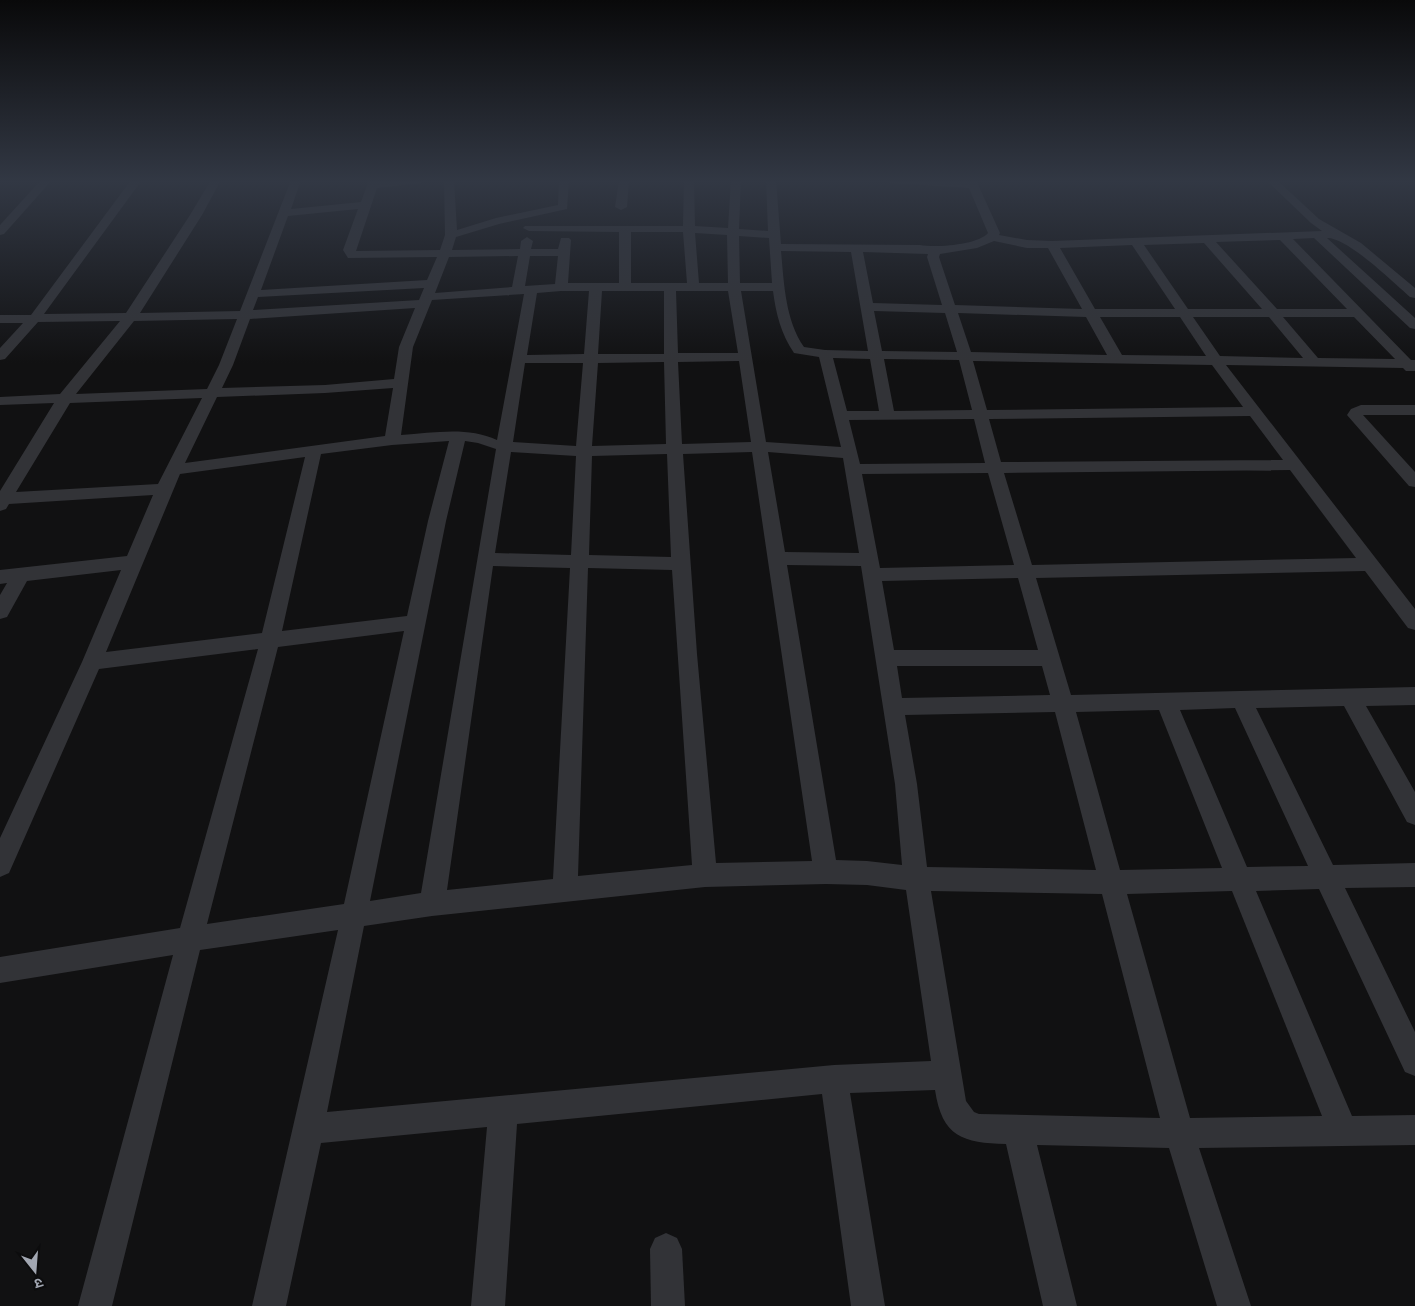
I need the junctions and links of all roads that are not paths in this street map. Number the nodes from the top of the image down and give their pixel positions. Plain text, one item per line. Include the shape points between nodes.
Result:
1 (92, 241) edge
2 (179, 241) edge
3 (272, 241) edge
4 (352, 241) edge
5 (448, 241) edge
6 (527, 241) edge
7 (565, 241) edge
8 (625, 241) edge
9 (690, 241) edge
10 (733, 241) edge
11 (776, 241) joint
12 (988, 241) edge
13 (1012, 241) edge
14 (1174, 241) edge
15 (1209, 241) edge
16 (1288, 241) edge
17 (1323, 241) edge
18 (1347, 241) edge
19 (1136, 242) junction
20 (1052, 246) junction
21 (856, 248) junction
22 (564, 252) junction
23 (935, 252) junction
24 (525, 254) junction
25 (443, 255) junction
26 (432, 284) junction
27 (625, 286) junction
28 (670, 286) junction
29 (693, 286) junction
30 (734, 286) junction
31 (561, 287) junction
32 (596, 287) junction
33 (777, 287) junction
34 (525, 289) junction
35 (252, 294) junction
36 (1415, 294) edge
37 (425, 300) junction
38 (867, 307) junction
39 (950, 310) junction
40 (1091, 312) junction
41 (1183, 313) junction
42 (1274, 313) junction
43 (1356, 313) junction
44 (244, 315) junction
45 (131, 316) junction
46 (35, 318) junction
47 (0, 319) edge
48 (1415, 326) edge
49 (825, 354) junction
50 (876, 354) junction
51 (0, 356) edge
52 (965, 356) junction
53 (746, 357) junction
54 (519, 359) junction
55 (671, 359) junction
56 (1117, 359) junction
57 (591, 360) junction
58 (1216, 360) junction
59 (1314, 362) junction
60 (1412, 367) edge
61 (400, 383) junction
62 (211, 392) junction
63 (66, 398) junction
64 (0, 401) edge
65 (1415, 410) edge
66 (1254, 411) junction
67 (981, 414) junction
68 (887, 415) junction
69 (841, 416) junction
70 (458, 436) junction
71 (392, 440) junction
72 (504, 446) junction
73 (760, 447) junction
74 (675, 448) junction
75 (314, 451) junction
76 (584, 451) junction
77 (852, 461) junction
78 (1294, 465) junction
79 (176, 468) junction
80 (995, 469) junction
81 (1415, 482) edge
82 (164, 490) junction
83 (1, 501) edge
84 (778, 558) junction
85 (485, 559) junction
86 (135, 562) junction
87 (580, 562) junction
88 (681, 564) junction
89 (1370, 564) junction
90 (871, 568) junction
91 (1025, 572) junction
92 (21, 575) junction
93 (0, 577) edge
94 (0, 612) edge
95 (416, 622) junction
96 (1415, 623) edge
97 (270, 641) junction
98 (885, 658) junction
99 (1050, 658) junction
100 (92, 662) junction
101 (1415, 696) edge
102 (1350, 697) junction
103 (1241, 699) junction
104 (1166, 701) junction
105 (1063, 703) junction
106 (893, 707) junction
107 (1415, 814) edge
108 (1, 857) edge
109 (826, 872) junction
110 (1415, 875) edge
111 (705, 876) junction
112 (1326, 877) junction
113 (916, 879) junction
114 (1240, 879) junction
115 (1112, 882) junction
116 (565, 890) junction
117 (432, 904) junction
118 (352, 916) junction
119 (190, 939) junction
120 (0, 970) edge
121 (1415, 1062) edge
122 (946, 1074) junction
123 (834, 1078) junction
124 (503, 1110) junction
125 (309, 1129) junction
126 (1018, 1130) junction
127 (1415, 1130) edge
128 (1343, 1131) junction
129 (1179, 1133) junction
130 (666, 1249) dead end
131 (95, 1306) edge
132 (269, 1306) edge
133 (488, 1306) edge
134 (668, 1306) edge
135 (868, 1306) edge
136 (1060, 1306) edge
137 (1234, 1306) edge

1 - 46 street
2 - 45 street
3 - 35 street
4 - 25 street via 349,250 352,255
5 - 25 street
6 - 24 street
7 - 22 street
8 - 27 street
9 - 29 street
10 - 30 street
11 - 21 street
11 - 33 street
12 - 23 street
13 - 20 street
14 - 19 street
15 - 42 street
16 - 43 street
17 - 48 street
18 - 36 street
19 - 20 street
19 - 41 street
20 - 40 street
21 - 23 street
21 - 38 street
22 - 24 street
22 - 31 street
23 - 39 street via 933,257
24 - 25 street
24 - 34 street
25 - 26 street
26 - 35 street
26 - 37 street
27 - 28 street
27 - 32 street
28 - 29 street
28 - 55 street
29 - 30 street
30 - 33 street
30 - 53 street
31 - 32 street
31 - 34 street
32 - 57 street
33 - 49 street via 794,346 799,350
34 - 37 street
34 - 54 street
35 - 44 street
37 - 44 street
37 - 61 street via 406,346
38 - 39 street
38 - 50 street
39 - 40 street
39 - 52 street
40 - 41 street
40 - 56 street
41 - 42 street
41 - 58 street
42 - 43 street
42 - 59 street
43 - 60 street
44 - 45 street
44 - 62 street via 226,365
45 - 46 street
45 - 63 street
46 - 47 street
46 - 51 street
49 - 50 street
49 - 69 street
50 - 52 street
50 - 68 street
52 - 56 street
52 - 67 street
53 - 55 street
53 - 73 street
54 - 57 street
54 - 72 street
55 - 57 street
55 - 74 street
56 - 58 street
57 - 76 street
58 - 59 street
58 - 66 street
59 - 60 street
61 - 62 street
61 - 71 street
62 - 63 street
62 - 79 street
63 - 64 street
63 - 83 street
65 - 81 street via 1361,410 1356,415
66 - 67 street
66 - 78 street
67 - 68 street
67 - 80 street
68 - 69 street
69 - 77 street
70 - 71 street
70 - 72 street via 481,438
70 - 95 street
71 - 75 street
72 - 76 street
72 - 85 street
73 - 74 street
73 - 77 street
73 - 84 street
74 - 76 street
74 - 88 street
75 - 79 street
75 - 97 street
76 - 87 street
77 - 80 street
77 - 90 street
78 - 80 street
78 - 89 street
79 - 82 street
80 - 91 street
82 - 83 street
82 - 86 street
84 - 90 street
84 - 109 street
85 - 87 street
85 - 117 street
86 - 92 street
86 - 100 street
87 - 88 street
87 - 116 street
88 - 111 street via 687,678
89 - 91 street
89 - 96 street
90 - 91 street
90 - 98 street
91 - 99 street
92 - 93 street
92 - 94 street
95 - 97 street
95 - 118 street
97 - 100 street
97 - 119 street
98 - 99 street
98 - 106 street
99 - 105 street
100 - 108 street
101 - 102 street
102 - 103 street
102 - 107 street
103 - 104 street
103 - 112 street
104 - 105 street
104 - 114 street
105 - 106 street
105 - 115 street
106 - 113 street via 906,784
109 - 111 street
109 - 113 street
110 - 112 street
111 - 116 street
112 - 114 street
112 - 121 street
113 - 115 street
113 - 122 street
114 - 115 street
114 - 128 street
115 - 129 street
116 - 117 street
117 - 118 street
118 - 119 street
118 - 125 street
119 - 120 street
119 - 131 street
122 - 123 street
122 - 126 street via 952,1108 964,1123 979,1129
123 - 124 street
123 - 135 street
124 - 125 street
124 - 133 street
125 - 132 street
126 - 129 street
126 - 136 street
127 - 128 street
128 - 129 street
129 - 137 street
130 - 134 street

